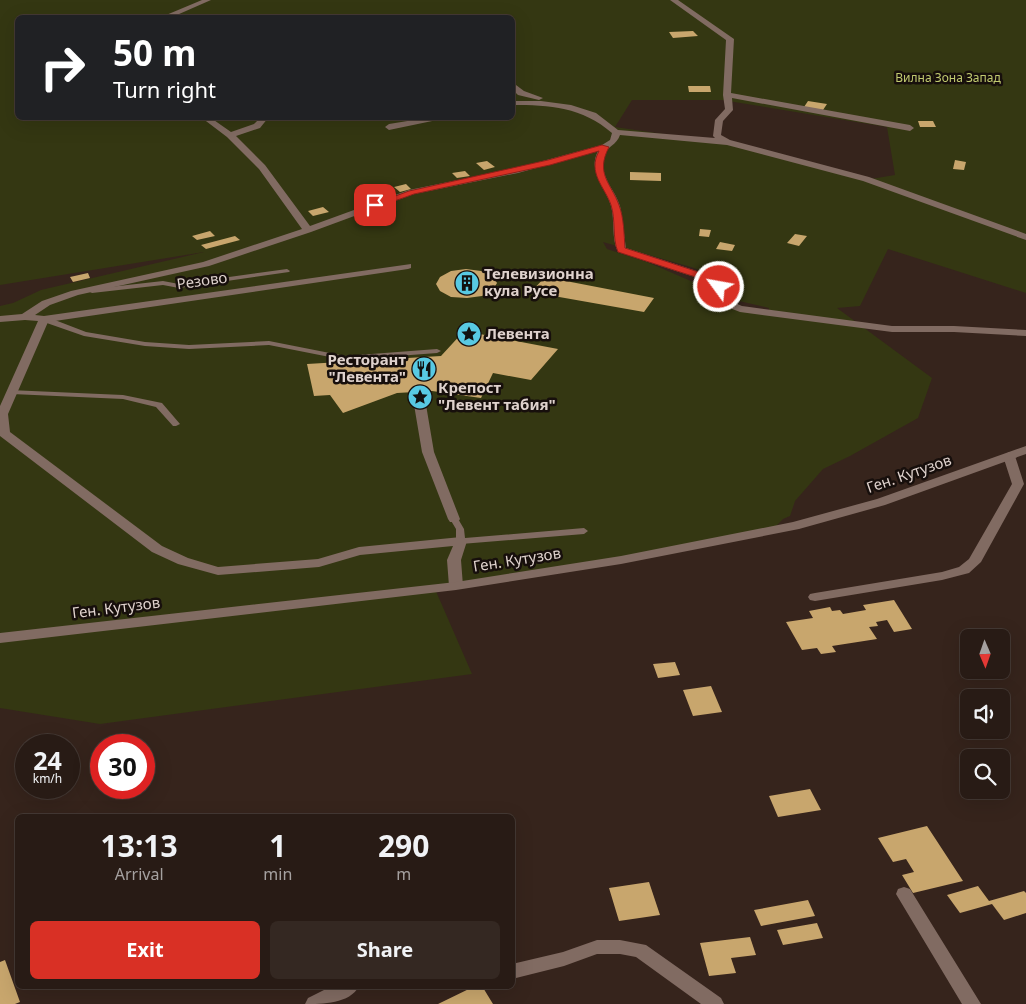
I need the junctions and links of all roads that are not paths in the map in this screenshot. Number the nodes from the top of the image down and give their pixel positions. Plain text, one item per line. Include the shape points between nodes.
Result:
1 (208, 0) edge
2 (673, 0) edge
3 (170, 15) edge
4 (515, 87) edge
5 (727, 95) junction
6 (515, 103) edge
7 (566, 104) junction
8 (209, 120) edge
9 (262, 120) edge
10 (426, 120) edge
11 (389, 127) dead end
12 (910, 128) dead end
13 (616, 132) junction
14 (230, 135) junction
15 (726, 142) junction
16 (605, 147) junction
17 (308, 230) junction
18 (1026, 237) edge
19 (408, 266) dead end
20 (288, 271) dead end
21 (75, 293) junction
22 (25, 316) junction
23 (0, 319) edge
24 (44, 319) junction
25 (1026, 333) edge
26 (437, 351) dead end
27 (12, 392) junction
28 (418, 393) dead end
29 (176, 424) dead end
30 (1026, 450) edge
31 (1009, 456) junction
32 (454, 519) joint
33 (584, 531) dead end
34 (461, 541) junction
35 (456, 586) junction
36 (814, 597) dead end
37 (0, 638) edge
38 (904, 894) dead end
39 (515, 971) edge
40 (344, 989) edge
41 (314, 1004) edge
42 (715, 1004) edge
43 (972, 1004) edge

1 - 3 street
2 - 5 street via 730,39
4 - 7 street via 527,95
5 - 12 street
5 - 15 street via 729,110 719,120 718,136
6 - 7 street
7 - 13 street via 602,120
8 - 14 street
9 - 14 street via 257,126
10 - 11 street
13 - 15 street
13 - 16 street via 614,141
14 - 17 street via 262,168
15 - 18 street via 866,180
16 - 17 street via 412,192
16 - 25 street via 600,156 601,180 615,206 621,250 714,280 719,283 718,296 727,304 740,309 892,328
17 - 21 street via 206,264
19 - 24 street, Резово
20 - 21 lane via 179,286 154,284
21 - 22 street via 46,303
22 - 23 street, Резово
22 - 24 street, Резово
24 - 26 lane via 84,334 144,344 189,347 269,343 335,358
24 - 27 street
27 - 29 lane via 122,397 159,405
27 - 34 street via 2,414 4,433 157,548 183,561 218,571 319,563 359,551
28 - 32 street via 428,452
30 - 31 street, Ген. Кутузов
31 - 35 street, Ген. Кутузов via 881,502 794,526 621,560
31 - 36 street via 1018,484 974,562 964,570
32 - 34 lane
33 - 34 lane
34 - 35 street via 454,560
35 - 37 street, Ген. Кутузов
38 - 43 street
39 - 42 street via 598,947 640,950
40 - 41 street

